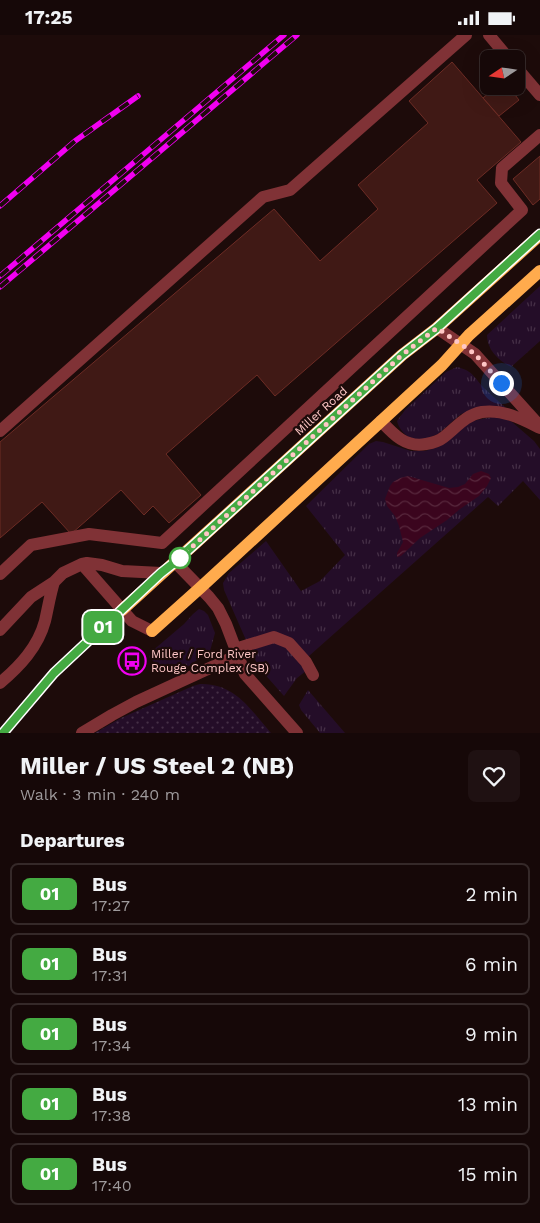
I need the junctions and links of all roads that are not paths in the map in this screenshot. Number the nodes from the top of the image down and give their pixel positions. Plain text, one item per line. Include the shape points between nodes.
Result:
1 (466, 35) edge
2 (489, 35) edge
3 (502, 50) edge
4 (525, 78) edge
5 (540, 95) edge
6 (540, 135) edge
7 (540, 235) edge
8 (540, 271) edge
9 (437, 328) junction
10 (460, 345) junction
11 (381, 421) junction
12 (540, 427) edge
13 (0, 431) edge
14 (175, 562) junction
15 (82, 564) junction
16 (161, 573) junction
17 (0, 574) edge
18 (54, 582) junction
19 (200, 588) junction
20 (122, 610) junction
21 (0, 630) edge
22 (152, 631) joint
23 (236, 652) junction
24 (313, 675) dead end
25 (0, 683) edge
26 (82, 733) edge
27 (297, 733) edge

1 - 13 lane via 290,190 263,197
2 - 3 lane
4 - 5 lane
6 - 17 lane via 502,168 501,183 522,210 162,543 88,534 31,545
7 - 9 main road, Miller Road
8 - 10 main road
9 - 10 lane
9 - 14 main road, Miller Road via 402,355
10 - 11 main road
10 - 12 lane via 475,354
11 - 12 lane via 400,439 414,445 437,442 461,421 480,413 503,413
11 - 19 main road
14 - 16 main road, Miller Road
14 - 19 lane
15 - 16 lane
15 - 18 lane via 63,573
15 - 20 lane
16 - 20 main road, Miller Road
18 - 21 lane via 31,597
18 - 25 lane via 34,645 22,663
19 - 22 main road
19 - 23 lane via 218,608
20 - 22 lane via 132,621
23 - 24 lane via 274,637 289,643
23 - 26 lane
23 - 27 lane via 246,674

